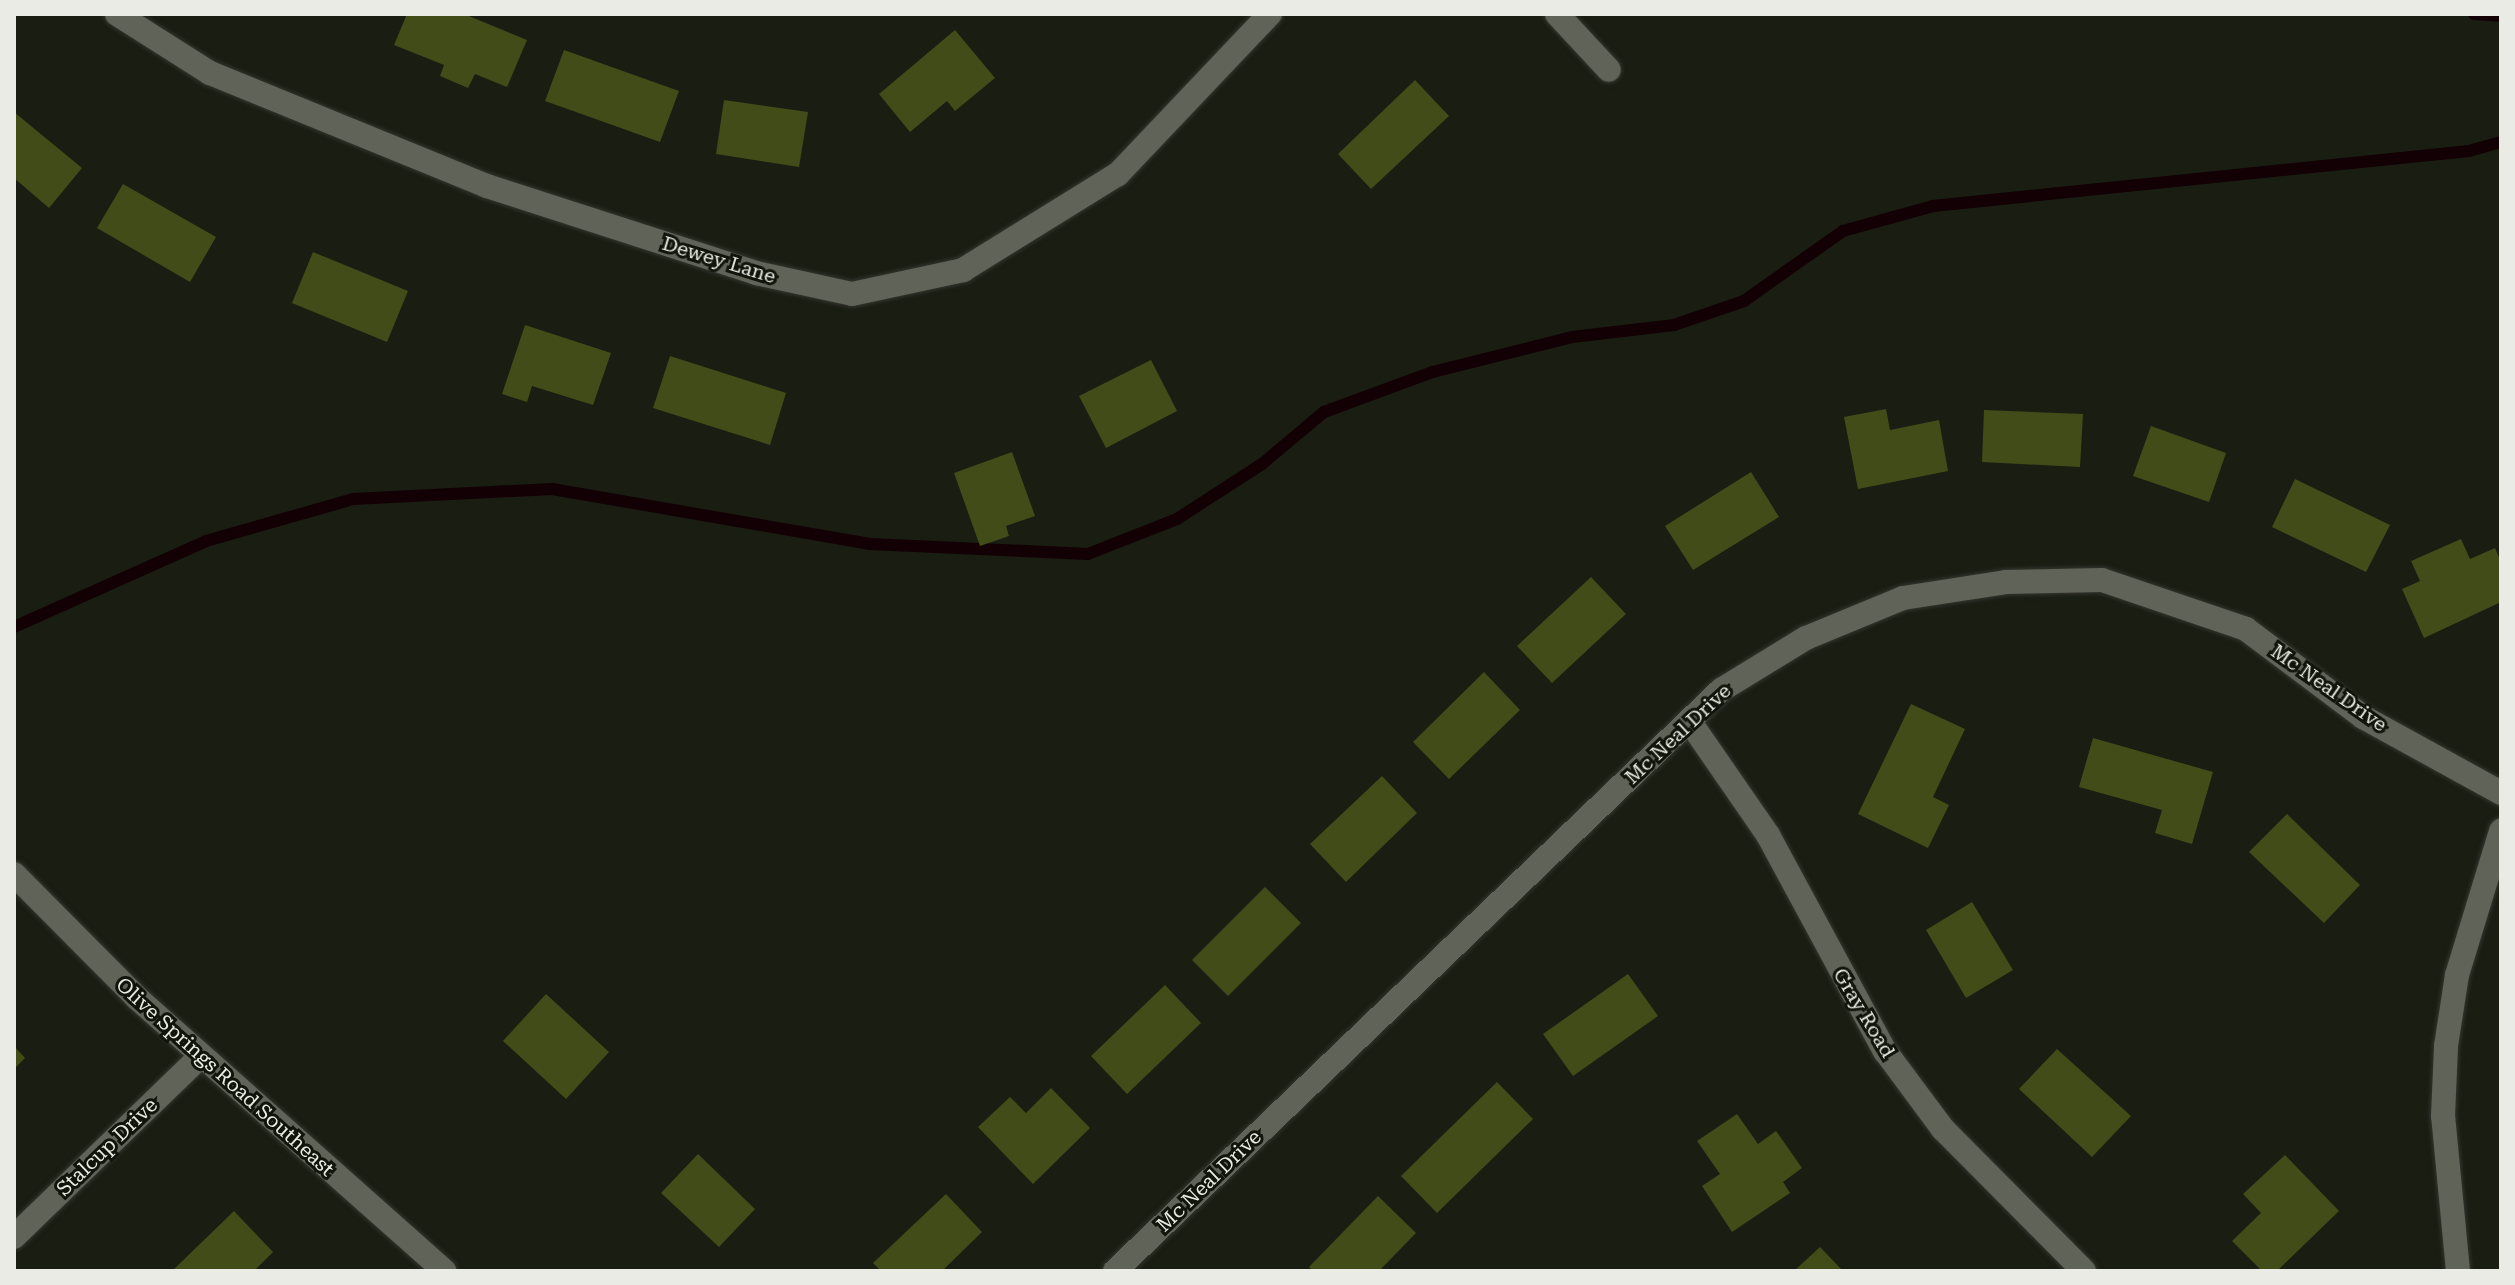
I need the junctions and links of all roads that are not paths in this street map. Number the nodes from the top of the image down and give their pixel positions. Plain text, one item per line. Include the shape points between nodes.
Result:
1 (117, 14) edge
2 (1270, 14) edge
3 (1557, 14) edge
4 (1609, 70) dead end
5 (1690, 722) junction
6 (2501, 793) edge
7 (2501, 831) edge
8 (14, 874) edge
9 (201, 1056) junction
10 (14, 1237) edge
11 (444, 1271) edge
12 (1115, 1271) edge
13 (2084, 1271) edge
14 (2458, 1271) edge

1 - 2 street, Dewey Lane via 210,73 487,186 756,273 852,294 963,270 1118,174
3 - 4 street
5 - 6 street, Mc Neal Drive via 1721,690 1806,638 1903,598 2006,582 2102,580 2246,629 2363,717
5 - 12 street, Mc Neal Drive
5 - 13 street, Gray Road via 1768,835 1885,1051 1943,1129
7 - 14 street via 2457,975 2446,1046 2443,1116
8 - 9 street, Olive Springs Road Southeast via 85,950
9 - 10 street, Stalcup Drive
9 - 11 street, Olive Springs Road Southeast

